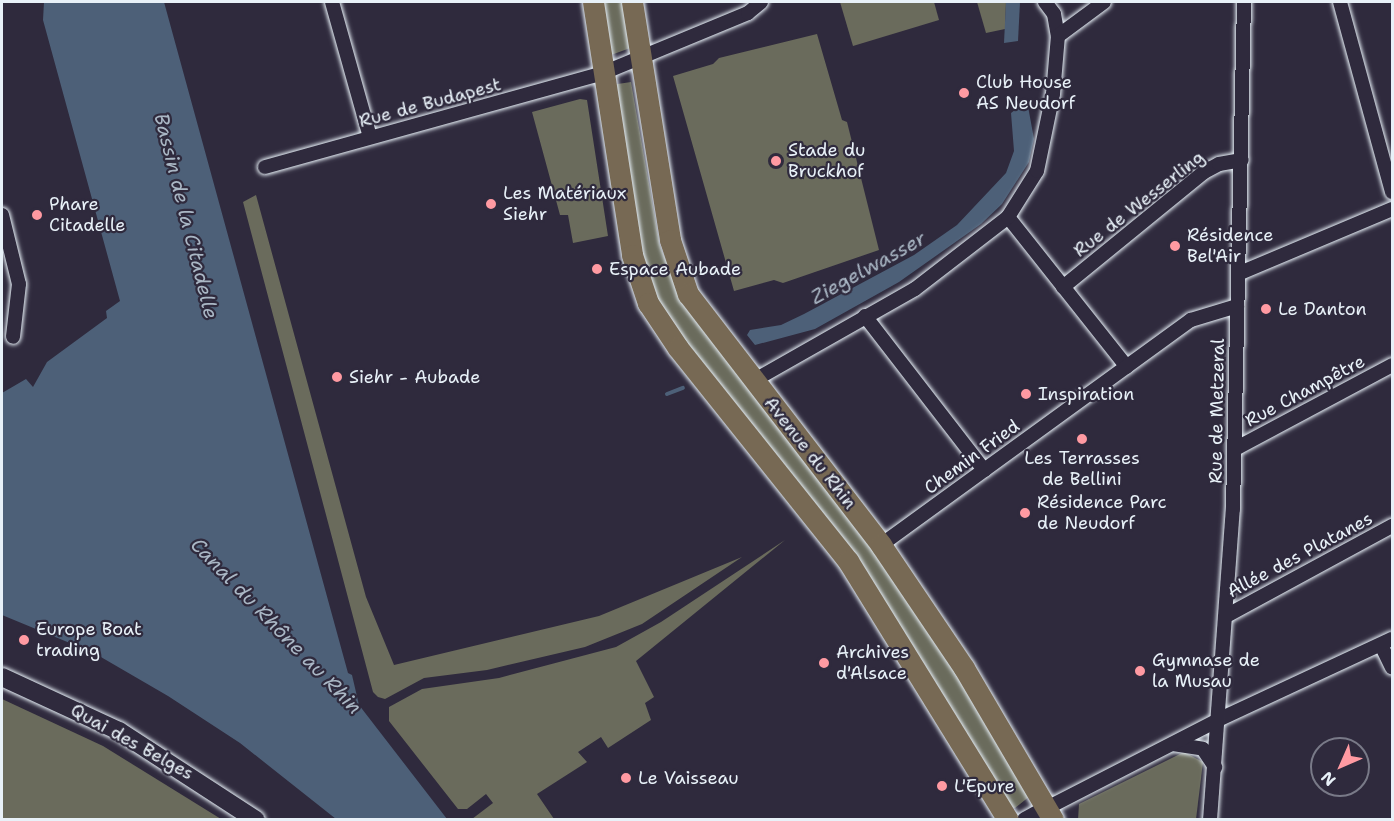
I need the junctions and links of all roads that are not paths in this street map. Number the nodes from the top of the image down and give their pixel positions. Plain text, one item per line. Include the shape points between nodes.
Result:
1 (332, 2) edge
2 (593, 2) edge
3 (632, 2) edge
4 (761, 2) edge
5 (1045, 2) edge
6 (1104, 2) edge
7 (1244, 2) edge
8 (1340, 2) edge
9 (1058, 36) junction
10 (640, 60) junction
11 (603, 73) junction
12 (370, 137) junction
13 (1242, 160) junction
14 (265, 167) dead end
15 (1392, 192) edge
16 (1392, 209) edge
17 (2, 215) edge
18 (1008, 217) junction
19 (1240, 273) junction
20 (1063, 286) junction
21 (1237, 306) junction
22 (865, 316) junction
23 (14, 337) dead end
24 (1392, 365) edge
25 (1127, 367) junction
26 (753, 381) junction
27 (1235, 449) junction
28 (984, 471) junction
29 (1392, 526) edge
30 (881, 545) junction
31 (1226, 616) junction
32 (1387, 642) edge
33 (1392, 668) edge
34 (2, 677) edge
35 (1218, 720) junction
36 (1173, 744) junction
37 (1215, 767) junction
38 (1050, 814) edge
39 (256, 819) edge
40 (1008, 819) edge
41 (1025, 819) edge
42 (1209, 819) edge

1 - 12 street
2 - 11 main road, Avenue du Rhin
3 - 10 main road, Avenue du Rhin
4 - 10 street via 748,13 676,41
5 - 9 street via 1054,14
6 - 9 street
7 - 13 street, Rue de Metzeral
8 - 15 street
9 - 18 street via 1053,93 1037,171
10 - 11 street
10 - 26 main road, Avenue du Rhin via 678,271 709,325
11 - 12 street, Rue de Budapest
11 - 40 main road, Avenue du Rhin via 632,255 641,287 657,319 848,561
12 - 14 street, Rue de Budapest
13 - 19 street, Rue de Metzeral
13 - 20 street, Rue de Wesserling via 1219,164 1204,172
16 - 19 street
17 - 23 street via 20,284
18 - 20 street
18 - 22 street via 915,289
19 - 21 street, Rue de Metzeral
20 - 25 street
21 - 25 street, Chemin Fried via 1191,320
21 - 27 street, Rue de Metzeral
22 - 26 street
22 - 28 street
24 - 27 street, Rue Champêtre
25 - 28 street, Chemin Fried
26 - 30 main road, Avenue du Rhin
27 - 31 street, Rue de Metzeral
28 - 30 street, Chemin Fried
29 - 31 street, Allée des Platanes
30 - 38 main road, Avenue du Rhin via 964,668
31 - 35 street, Rue de Metzeral
32 - 33 street
32 - 35 street
34 - 39 main road, Quai des Belges via 119,730
35 - 36 street
35 - 37 street, Rue de Metzeral
36 - 37 street via 1203,749
36 - 38 street
37 - 42 street, Rue de Metzeral
38 - 41 street

